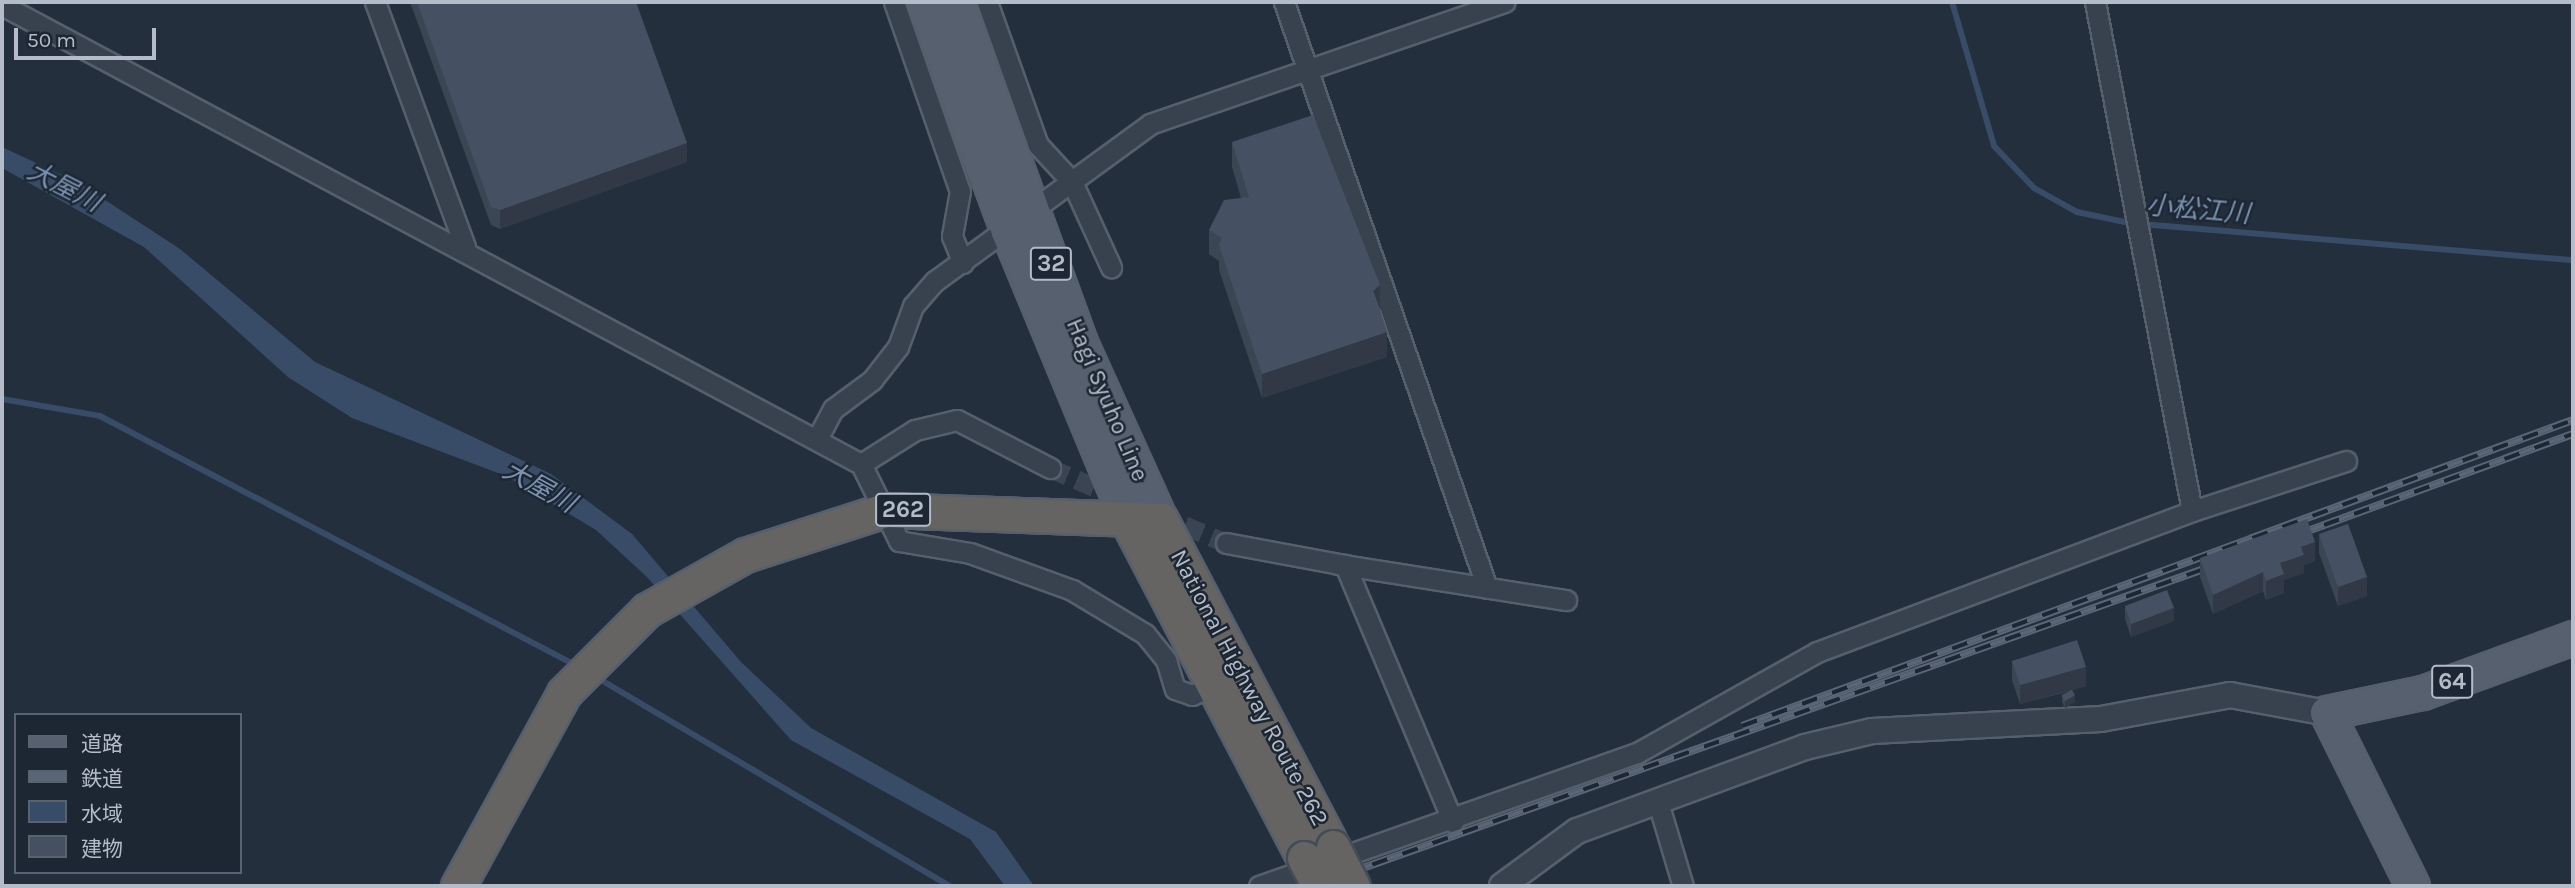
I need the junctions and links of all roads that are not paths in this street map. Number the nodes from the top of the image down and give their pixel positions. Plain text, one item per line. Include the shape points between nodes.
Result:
1 (375, 2) edge
2 (894, 2) edge
3 (923, 2) edge
4 (957, 2) edge
5 (987, 2) edge
6 (1284, 2) edge
7 (1504, 2) edge
8 (2095, 2) edge
9 (2, 5) edge
10 (1308, 67) junction
11 (1072, 182) junction
12 (1031, 212) junction
13 (1007, 232) junction
14 (465, 247) junction
15 (963, 262) junction
16 (1111, 267) dead end
17 (817, 439) junction
18 (2346, 461) dead end
19 (861, 464) junction
20 (1050, 468) tunnel mouth
21 (885, 510) junction
22 (2192, 512) junction
23 (1127, 520) junction
24 (1161, 520) junction
25 (1226, 543) tunnel mouth
26 (1338, 564) junction
27 (1487, 588) junction
28 (1566, 600) dead end
29 (2573, 638) edge
30 (1213, 685) junction
31 (2327, 713) junction
32 (1657, 799) junction
33 (1453, 822) junction
34 (1318, 864) edge
35 (458, 886) edge
36 (1259, 886) edge
37 (1353, 886) edge
38 (1502, 886) edge
39 (1683, 886) edge
40 (2413, 886) edge

1 - 14 street
2 - 15 street via 961,191 952,236
3 - 13 main road, Hagi Syuho Line / 32
4 - 12 main road, Hagi Syuho Line / 32
5 - 11 street via 1038,145
6 - 10 street
7 - 10 street
8 - 22 street
9 - 14 street
10 - 11 street via 1150,124
10 - 27 street
11 - 12 street
11 - 16 street
12 - 13 street
12 - 24 main road, Hagi Syuho Line / 32 via 1082,345
13 - 15 street
13 - 23 main road, Hagi Syuho Line / 32
14 - 17 street
15 - 17 street via 913,306 898,347 872,380 834,409
17 - 19 street
18 - 22 street
19 - 20 street via 915,430 957,420
19 - 21 street
21 - 23 highway, National Highway Route 262 / 262
21 - 30 street via 899,541 1026,570 1145,634 1184,695
21 - 35 highway, National Highway Route 262 / 262 via 803,533 691,580 647,610 564,693
22 - 33 street via 1817,652 1637,753
23 - 24 highway, National Highway Route 262 / 262
23 - 30 highway, National Highway Route 262
24 - 34 highway, National Highway Route 262
25 - 26 street
26 - 27 street
26 - 33 street via 1345,565
27 - 28 street
29 - 31 main road, 64 via 2423,693
30 - 34 highway, National Highway Route 262
31 - 32 street via 2230,695 2101,719 1872,731 1805,747
31 - 40 main road
32 - 38 street via 1577,831
32 - 39 street
33 - 36 street
34 - 37 highway, National Highway Route 262, bridge

